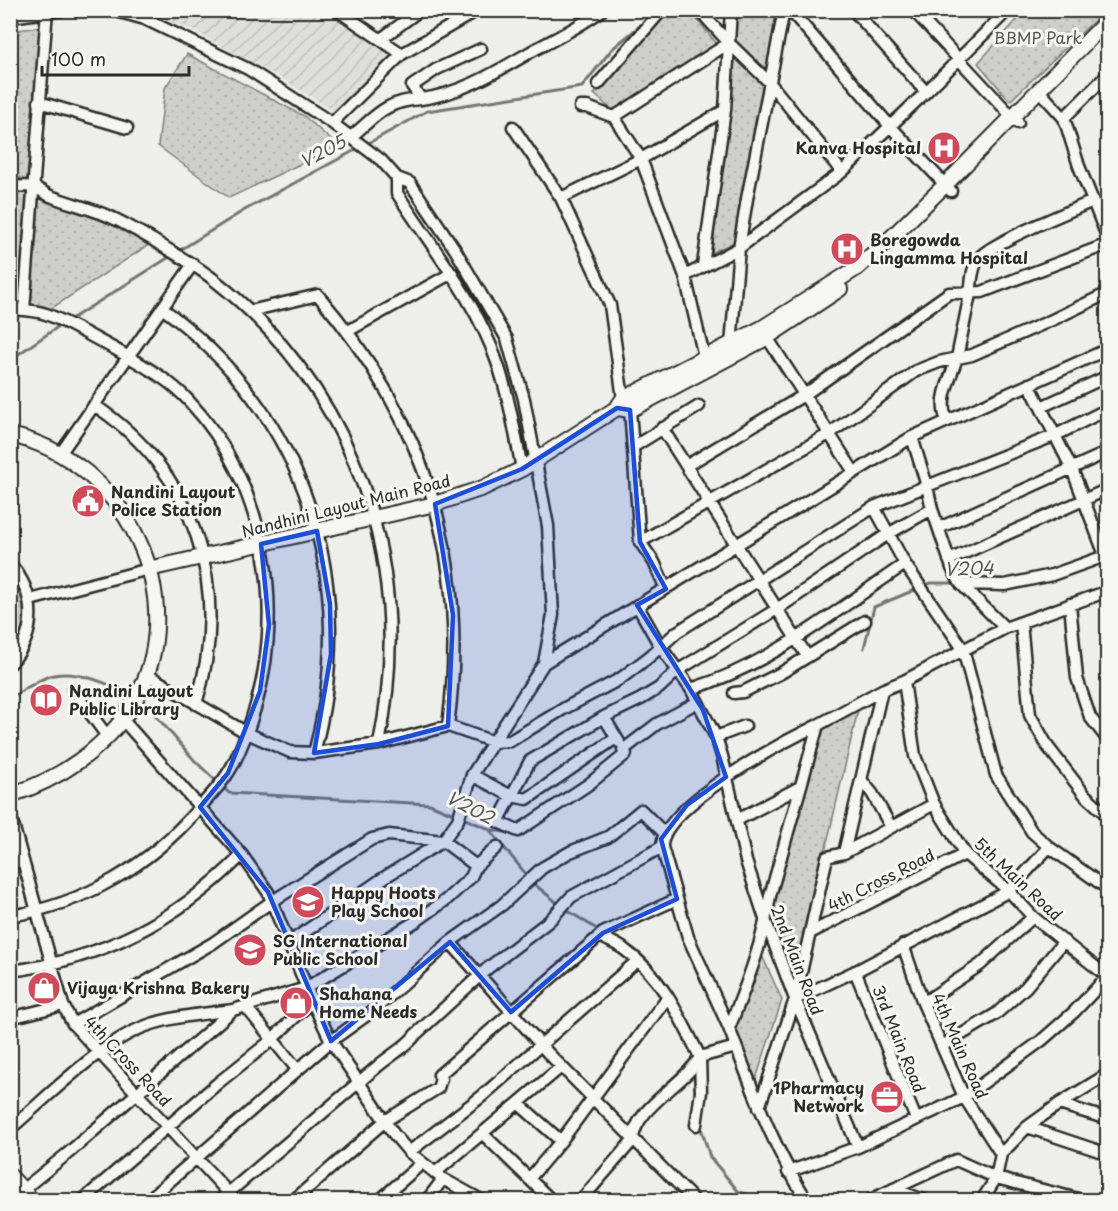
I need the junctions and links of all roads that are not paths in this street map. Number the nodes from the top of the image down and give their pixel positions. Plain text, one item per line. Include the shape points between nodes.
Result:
1 (62, 10) edge
2 (112, 10) edge
3 (420, 10) edge
4 (478, 10) edge
5 (602, 10) edge
6 (662, 10) edge
7 (699, 10) edge
8 (731, 10) edge
9 (784, 10) edge
10 (790, 10) edge
11 (853, 10) edge
12 (913, 10) edge
13 (1008, 10) edge
14 (46, 12) edge
15 (345, 12) edge
16 (10, 18) edge
17 (1107, 20) edge
18 (1107, 30) edge
19 (381, 39) junction
20 (729, 44) junction
21 (481, 49) dead end
22 (402, 54) junction
23 (959, 59) junction
24 (1107, 74) edge
25 (769, 82) junction
26 (598, 84) dead end
27 (926, 92) junction
28 (1044, 96) junction
29 (421, 99) junction
30 (39, 102) junction
31 (580, 107) dead end
32 (725, 110) junction
33 (615, 117) junction
34 (1064, 118) junction
35 (1015, 120) junction
36 (332, 123) junction
37 (890, 126) junction
38 (513, 127) dead end
39 (127, 128) dead end
40 (359, 143) junction
41 (640, 159) junction
42 (842, 172) junction
43 (397, 178) junction
44 (10, 187) edge
45 (33, 187) junction
46 (948, 188) junction
47 (561, 198) junction
48 (1093, 201) junction
49 (1107, 239) edge
50 (1107, 244) edge
51 (740, 248) junction
52 (193, 264) junction
53 (703, 265) junction
54 (452, 273) junction
55 (685, 276) junction
56 (971, 292) junction
57 (1107, 293) edge
58 (162, 308) junction
59 (10, 309) edge
60 (24, 310) junction
61 (250, 311) junction
62 (348, 331) junction
63 (764, 333) junction
64 (731, 345) junction
65 (1107, 349) edge
66 (128, 357) junction
67 (956, 359) junction
68 (706, 364) junction
69 (1107, 376) edge
70 (1029, 384) junction
71 (804, 395) junction
72 (94, 405) junction
73 (623, 406) junction
74 (699, 406) dead end
75 (1041, 407) junction
76 (1107, 410) edge
77 (945, 415) dead end
78 (662, 428) junction
79 (829, 434) junction
80 (10, 435) edge
81 (1056, 435) junction
82 (912, 437) junction
83 (633, 447) junction
84 (1107, 452) edge
85 (60, 454) junction
86 (528, 465) junction
87 (686, 466) junction
88 (1072, 468) junction
89 (854, 472) junction
90 (927, 486) junction
91 (1107, 489) edge
92 (1084, 500) junction
93 (709, 502) junction
94 (435, 504) junction
95 (874, 507) junction
96 (932, 509) junction
97 (374, 518) junction
98 (939, 528) junction
99 (317, 531) junction
100 (888, 534) junction
101 (640, 542) junction
102 (261, 544) junction
103 (737, 545) junction
104 (1106, 556) edge
105 (203, 557) junction
106 (949, 560) junction
107 (10, 564) edge
108 (905, 564) junction
109 (149, 569) junction
110 (758, 579) junction
111 (960, 581) junction
112 (666, 589) junction
113 (1107, 591) edge
114 (30, 600) junction
115 (1070, 604) junction
116 (637, 605) junction
117 (777, 609) junction
118 (866, 621) dead end
119 (1021, 623) junction
120 (1005, 628) junction
121 (797, 639) junction
122 (660, 646) junction
123 (963, 649) junction
124 (807, 656) junction
125 (544, 663) junction
126 (10, 664) edge
127 (677, 671) junction
128 (146, 675) junction
129 (903, 681) junction
130 (691, 689) junction
131 (73, 690) dead end
132 (882, 690) junction
133 (734, 693) dead end
134 (196, 704) junction
135 (703, 710) junction
136 (604, 717) junction
137 (122, 719) junction
138 (819, 725) junction
139 (448, 726) junction
140 (745, 726) dead end
141 (247, 733) junction
142 (107, 736) junction
143 (716, 736) junction
144 (616, 738) junction
145 (1107, 740) edge
146 (494, 742) junction
147 (379, 744) junction
148 (314, 753) junction
149 (627, 754) junction
150 (472, 776) junction
151 (726, 777) junction
152 (862, 781) junction
153 (800, 787) junction
154 (10, 795) edge
155 (511, 796) junction
156 (934, 804) junction
157 (200, 807) junction
158 (10, 814) edge
159 (1107, 816) edge
160 (736, 820) junction
161 (891, 827) junction
162 (665, 834) junction
163 (443, 841) junction
164 (498, 847) dead end
165 (662, 847) junction
166 (1048, 847) junction
167 (844, 854) junction
168 (965, 854) junction
169 (243, 855) junction
170 (23, 861) junction
171 (10, 862) edge
172 (476, 866) junction
173 (1107, 889) edge
174 (1009, 891) junction
175 (677, 899) junction
176 (271, 902) junction
177 (37, 911) junction
178 (10, 916) edge
179 (1033, 917) junction
180 (766, 922) junction
181 (810, 933) junction
182 (600, 936) junction
183 (1064, 941) junction
184 (450, 942) junction
185 (287, 944) junction
186 (903, 945) junction
187 (637, 961) junction
188 (52, 964) junction
189 (10, 971) edge
190 (855, 971) junction
191 (480, 975) junction
192 (1107, 977) edge
193 (306, 988) junction
194 (668, 998) junction
195 (795, 999) junction
196 (312, 1001) junction
197 (923, 1003) junction
198 (63, 1005) junction
199 (245, 1006) junction
200 (233, 1010) junction
201 (511, 1012) junction
202 (10, 1018) edge
203 (73, 1024) junction
204 (729, 1028) junction
205 (271, 1040) junction
206 (331, 1041) junction
207 (541, 1045) junction
208 (942, 1046) junction
209 (736, 1047) junction
210 (100, 1052) junction
211 (700, 1057) junction
212 (561, 1067) junction
213 (297, 1070) junction
214 (1107, 1074) edge
215 (359, 1082) junction
216 (137, 1092) junction
217 (964, 1097) junction
218 (592, 1099) junction
219 (519, 1104) junction
220 (1059, 1104) junction
221 (759, 1108) junction
222 (916, 1119) junction
223 (1107, 1119) edge
224 (385, 1121) junction
225 (696, 1125) dead end
226 (169, 1127) junction
227 (1027, 1127) junction
228 (10, 1129) edge
229 (483, 1134) junction
230 (633, 1140) junction
231 (561, 1141) junction
232 (858, 1147) junction
233 (409, 1152) junction
234 (1001, 1154) junction
235 (1107, 1154) edge
236 (197, 1159) junction
237 (422, 1163) junction
238 (788, 1172) junction
239 (10, 1176) edge
240 (439, 1176) junction
241 (996, 1178) junction
242 (529, 1179) junction
243 (893, 1189) junction
244 (22, 1190) junction
245 (228, 1198) edge
246 (10, 1200) edge
247 (32, 1200) edge
248 (83, 1200) edge
249 (148, 1200) edge
250 (294, 1200) edge
251 (380, 1200) edge
252 (427, 1200) edge
253 (481, 1200) edge
254 (551, 1200) edge
255 (581, 1200) edge
256 (694, 1200) edge
257 (807, 1200) edge
258 (870, 1200) edge
259 (924, 1200) edge
260 (982, 1200) edge
261 (1082, 1200) edge

1 - 14 street
2 - 36 street via 145,19 245,67
3 - 19 street
4 - 22 street
5 - 29 street via 496,73 434,98
6 - 26 street
7 - 20 street
8 - 20 street
9 - 25 street
10 - 37 street
11 - 27 street
12 - 23 street
13 - 23 street
14 - 16 street
14 - 30 street
15 - 19 street
17 - 35 main road, Nandhini Layout Main Road
18 - 28 main road
19 - 22 street
20 - 25 street
20 - 32 street
20 - 33 street
21 - 29 street via 437,69 412,86
22 - 36 street
23 - 27 street
23 - 35 street
24 - 34 street
25 - 42 street
25 - 51 street
27 - 37 street
28 - 34 street
28 - 35 main road
29 - 40 street via 392,104
30 - 39 street
30 - 45 street
31 - 33 street
32 - 41 street
32 - 53 street
33 - 41 street
34 - 48 street
35 - 46 main road, Nandhini Layout Main Road
36 - 40 street
37 - 42 street
37 - 46 street
38 - 47 street
40 - 43 street
41 - 47 street
41 - 55 street
42 - 51 street
43 - 54 street via 398,193
43 - 86 street via 410,183 456,251 507,339 524,399
44 - 45 street
45 - 52 street via 116,219
45 - 60 street
46 - 63 main road, Nandhini Layout Main Road via 857,268
47 - 73 street via 610,305
48 - 49 street
48 - 56 street via 983,254 972,271
50 - 56 street via 1003,285
51 - 53 street
51 - 64 street
52 - 58 street
52 - 61 street
53 - 55 street
54 - 62 street
54 - 86 street via 497,361
55 - 68 street
56 - 67 street
56 - 71 street via 941,297
57 - 67 street
58 - 66 street
58 - 99 street via 210,349 256,402 292,463
59 - 60 street
60 - 66 street via 69,324
61 - 62 street via 318,295
61 - 97 street via 284,347 327,408 353,459
62 - 94 street via 395,405
63 - 64 main road, Nandhini Layout Main Road
63 - 68 main road
63 - 71 street
64 - 68 main road, Nandhini Layout Main Road
65 - 70 street
66 - 72 street
66 - 102 street via 181,393 215,435 246,494
67 - 77 street via 942,406
67 - 79 street via 916,371
68 - 73 main road, Nandhini Layout Main Road
69 - 75 street
70 - 75 street
70 - 82 street
71 - 79 street
71 - 87 street
72 - 85 street
72 - 105 street via 134,437 160,467 190,517
73 - 83 street
73 - 86 main road, Nandhini Layout Main Road
74 - 78 street
75 - 81 street
76 - 81 street
78 - 83 street
78 - 87 street
79 - 89 street
79 - 93 street
80 - 85 main road
81 - 88 street
81 - 90 street
82 - 89 street
82 - 90 street
83 - 101 street
84 - 88 street
85 - 109 main road via 99,483 120,508 137,535
86 - 94 main road, Nandhini Layout Main Road via 483,488
86 - 125 street via 548,526 553,615
87 - 93 street
88 - 92 street
88 - 98 street
89 - 103 street
90 - 95 street
90 - 96 street
91 - 92 street
92 - 104 street
92 - 106 street
93 - 101 street
93 - 103 street
94 - 97 main road, Nandhini Layout Main Road
94 - 139 street via 447,559 453,615
95 - 100 street
95 - 110 street
96 - 98 street
96 - 100 street
97 - 99 main road, Nandhini Layout Main Road
97 - 147 street via 390,620 390,670
98 - 106 street
99 - 102 main road, Nandhini Layout Main Road
99 - 148 street via 328,587 331,654
100 - 108 street
100 - 117 street
101 - 112 street
102 - 105 main road, Nandhini Layout Main Road
102 - 141 street via 269,602 268,647
103 - 110 street
103 - 112 street
104 - 111 street via 1052,575 1005,585
105 - 109 main road, Nandhini Layout Main Road
105 - 134 street via 210,591 211,629
106 - 111 street
107 - 114 street via 20,574
108 - 121 street
108 - 123 street
109 - 114 street
109 - 128 main road via 155,629
110 - 117 street
110 - 122 street
111 - 120 street
112 - 116 street
113 - 115 street
114 - 126 street via 28,634
115 - 119 street
115 - 145 street via 1077,678 1090,717
116 - 122 street, 2nd Main Road
116 - 125 street
117 - 121 street
117 - 127 street
118 - 124 street
119 - 120 street
119 - 159 street via 1030,715 1084,795
120 - 123 street
121 - 124 street
121 - 130 street via 738,671
122 - 127 street, 2nd Main Road
122 - 146 street via 620,679 510,741
123 - 129 street
123 - 166 street via 996,775 1032,832
124 - 133 street via 743,692
125 - 146 street
127 - 130 street, 2nd Main Road
127 - 136 street via 659,688
128 - 134 street
128 - 137 main road
129 - 132 street
129 - 156 street, 5th Main Road via 915,756
130 - 135 street, 2nd Main Road
131 - 142 street
132 - 138 street
132 - 152 street
134 - 141 street
135 - 143 street, 2nd Main Road
135 - 149 street via 657,724
136 - 144 street
136 - 155 street via 530,761
137 - 142 main road
137 - 157 street
138 - 151 street
138 - 153 street
139 - 146 street
139 - 147 street
140 - 143 street
141 - 148 street via 290,752
141 - 157 street via 228,773
142 - 154 main road via 64,771
143 - 151 street, 2nd Main Road
144 - 149 street
144 - 155 street via 527,799
146 - 150 street
147 - 148 street
149 - 155 street via 518,831 498,822
150 - 155 street
150 - 163 street via 458,820
151 - 160 street, 2nd Main Road
151 - 162 street via 687,806
152 - 161 street
152 - 167 street
153 - 160 street
153 - 180 street
156 - 161 street
156 - 168 street, 5th Main Road
157 - 169 street
157 - 177 street via 164,845 120,877
158 - 170 street, 4th Cross Road
160 - 180 street, 2nd Main Road
161 - 167 street
162 - 165 street
162 - 184 street via 640,810 608,837 542,868 502,905
163 - 172 street
163 - 176 street via 389,835 372,838
163 - 185 street
164 - 172 street
165 - 175 street
165 - 191 street via 571,897 549,921
166 - 173 street
166 - 174 street
167 - 181 street via 826,857
168 - 174 street, 5th Main Road
168 - 181 street, 4th Cross Road
169 - 176 street
169 - 188 street via 201,893 155,925 115,944
170 - 171 street
170 - 177 street, 4th Cross Road
172 - 193 street via 471,877 446,900
174 - 179 street, 5th Main Road
174 - 186 street
175 - 182 street
175 - 204 street via 688,937
176 - 185 street
176 - 203 street via 213,943
177 - 178 street
177 - 188 street, 4th Cross Road
179 - 183 street, 5th Main Road
179 - 197 street via 980,965
180 - 195 street, 2nd Main Road
180 - 204 street
181 - 195 street
182 - 187 street
182 - 201 street
183 - 192 street, 5th Main Road
183 - 208 street via 1026,987 996,1014
184 - 191 street
184 - 206 street via 374,1010
185 - 193 street
186 - 190 street
186 - 197 street, 4th Main Road
187 - 194 street
187 - 207 street
188 - 189 street
188 - 198 street, 4th Cross Road
190 - 195 street
190 - 222 street, 3rd Main Road
191 - 201 street
191 - 215 street via 411,1042
192 - 217 street via 1041,1041
193 - 196 street
193 - 199 street
194 - 211 street via 685,1023
194 - 218 street
195 - 221 street
195 - 232 street, 2nd Main Road
196 - 205 street
196 - 206 street
197 - 208 street, 4th Main Road
198 - 202 street
198 - 203 street, 4th Cross Road
199 - 200 street
199 - 205 street
200 - 210 street via 145,1026
200 - 216 street
201 - 207 street
201 - 224 street via 439,1075 438,1088
203 - 210 street, 4th Cross Road
204 - 209 street
205 - 213 street
205 - 226 street
206 - 213 street
206 - 215 street
207 - 212 street
207 - 233 street
208 - 217 street, 4th Main Road
209 - 211 street
209 - 221 street
210 - 216 street, 4th Cross Road
210 - 228 street
211 - 225 street via 701,1092
211 - 230 street via 633,1128
212 - 218 street
212 - 219 street
213 - 236 street
214 - 220 street
215 - 224 street
215 - 245 street
216 - 226 street, 4th Cross Road
216 - 244 street
217 - 222 street
217 - 234 street, 4th Main Road
218 - 230 street
218 - 231 street
219 - 229 street
219 - 231 street
220 - 223 street
220 - 227 street
221 - 238 street
222 - 232 street
224 - 233 street
224 - 250 street
226 - 236 street, 4th Cross Road
226 - 248 street
227 - 234 street
227 - 235 street
229 - 240 street
229 - 242 street
230 - 255 street
230 - 256 street
231 - 242 street
232 - 238 street
233 - 237 street
234 - 241 street
236 - 245 street, 4th Cross Road
236 - 249 street
237 - 240 street
237 - 251 street
238 - 257 street
239 - 244 main road
240 - 252 street
240 - 253 street
241 - 243 street via 956,1160
241 - 260 street
241 - 261 street
242 - 254 street
243 - 258 street
243 - 259 street
244 - 246 street
244 - 247 main road

